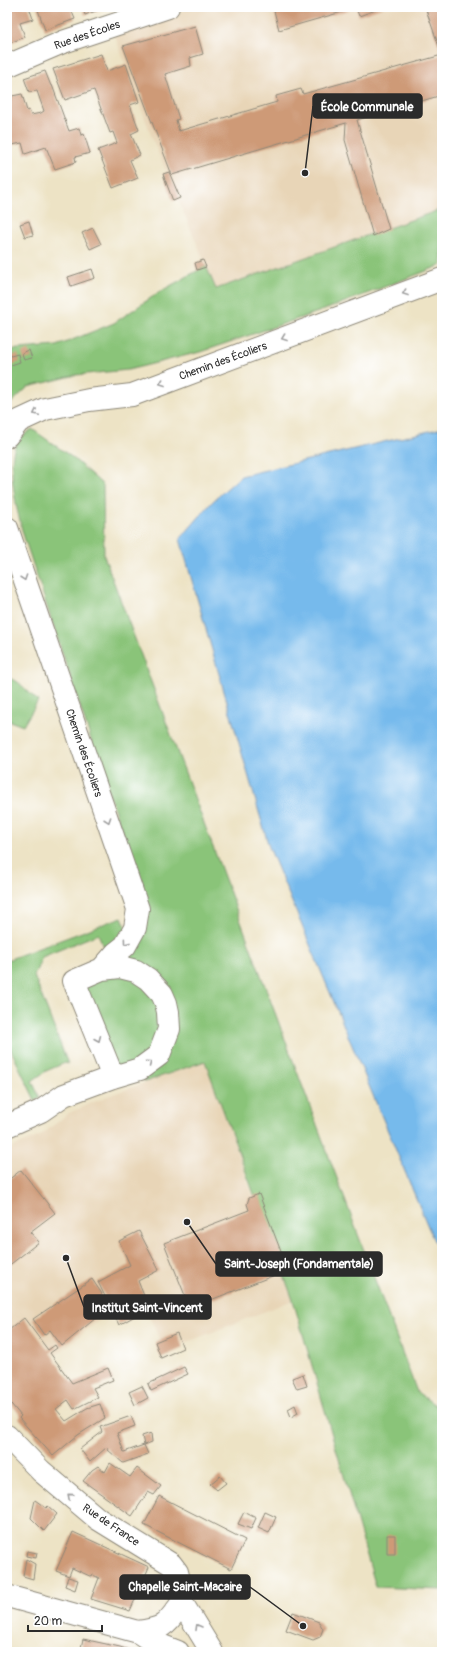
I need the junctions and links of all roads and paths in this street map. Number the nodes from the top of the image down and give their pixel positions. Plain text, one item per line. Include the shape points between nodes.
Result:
1 (168, 7) edge
2 (7, 66) edge
3 (442, 279) edge
4 (7, 436) edge
5 (7, 528) edge
6 (102, 969) junction
7 (113, 1076) junction
8 (7, 1126) edge
9 (7, 1436) edge
10 (7, 1596) edge
11 (182, 1603) junction
12 (138, 1632) junction
13 (178, 1652) edge
14 (212, 1652) edge

1 - 2 street, Rue des Écoles via 63,42
3 -> 4 street, Chemin des Écoliers via 132,395 45,409 19,422
5 -> 6 street, Chemin des Écoliers via 138,909 135,928 125,946
6 -> 7 street, Chemin des Écoliers via 74,981
7 -> 6 street, Chemin des Écoliers via 140,1069 159,1055 169,1029 168,1012 162,994 136,971 120,967
7 - 8 street, Chemin des Écoliers via 64,1095 41,1111
11 -> 9 street, Rue de France via 180,1584 171,1564 98,1519 41,1471
10 - 12 street
11 - 12 street via 169,1621 158,1629
14 -> 11 street, Rue de France
12 - 13 street via 155,1643

